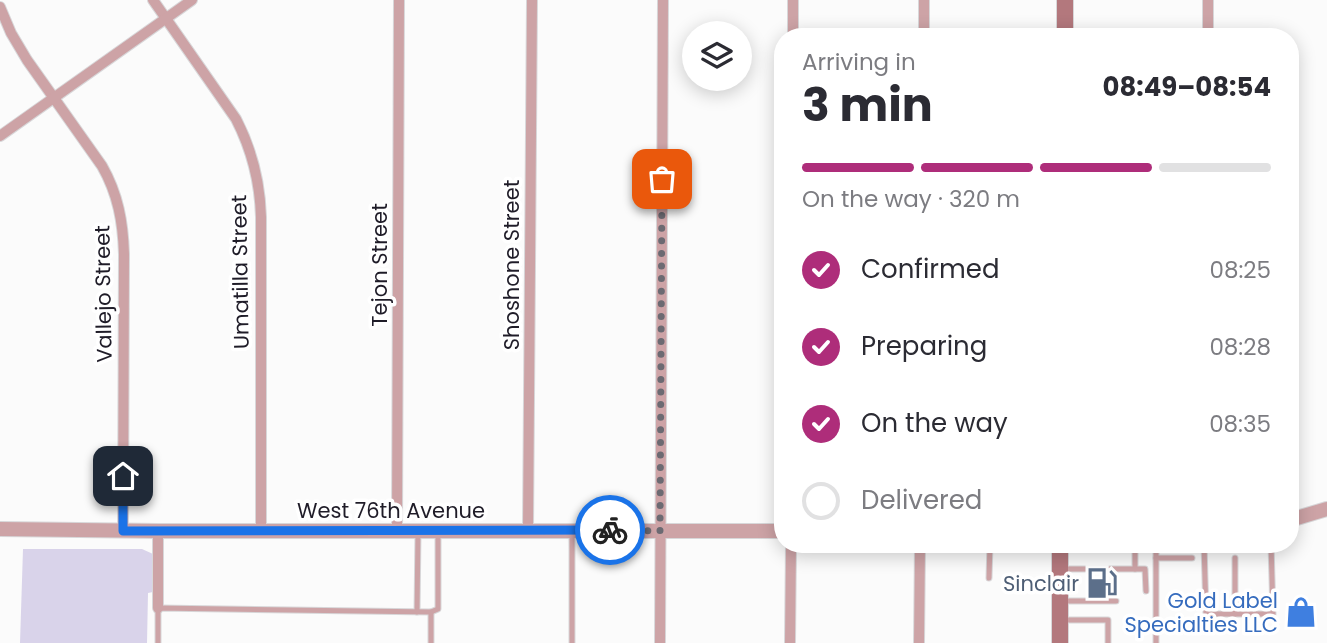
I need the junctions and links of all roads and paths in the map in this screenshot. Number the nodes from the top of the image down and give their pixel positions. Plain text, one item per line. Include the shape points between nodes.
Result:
1 (153, 0) edge
2 (192, 0) edge
3 (398, 0) edge
4 (532, 0) edge
5 (663, 0) edge
6 (793, 0) edge
7 (924, 0) edge
8 (1065, 0) edge
9 (1208, 0) edge
10 (0, 7) edge
11 (166, 19) junction
12 (793, 28) edge
13 (924, 28) edge
14 (1065, 28) edge
15 (1208, 28) edge
16 (55, 97) junction
17 (0, 136) edge
18 (1327, 509) edge
19 (1299, 517) edge
20 (0, 529) edge
21 (397, 530) junction
22 (418, 530) junction
23 (438, 530) junction
24 (528, 530) junction
25 (572, 530) junction
26 (123, 531) junction
27 (158, 531) junction
28 (261, 531) junction
29 (660, 531) junction
30 (774, 531) edge
31 (791, 553) edge
32 (920, 553) edge
33 (989, 553) edge
34 (1060, 553) edge
35 (1135, 553) edge
36 (1156, 553) edge
37 (1204, 553) edge
38 (1271, 553) edge
39 (1156, 558) junction
40 (1192, 558) dead end
41 (1235, 558) dead end
42 (1060, 569) junction
43 (1135, 569) junction
44 (989, 578) dead end
45 (1146, 591) dead end
46 (1060, 601) junction
47 (1116, 601) dead end
48 (158, 608) junction
49 (417, 612) junction
50 (431, 612) junction
51 (1235, 614) junction
52 (1060, 620) junction
53 (158, 643) edge
54 (431, 643) edge
55 (572, 643) edge
56 (660, 643) edge
57 (790, 643) edge
58 (919, 643) edge
59 (1060, 643) edge
60 (1108, 643) edge
61 (1156, 643) edge

1 - 11 street, Umatilla Street
2 - 11 street
3 - 21 street, Tejon Street
4 - 24 street, Shoshone Street
5 - 29 street
6 - 12 street
7 - 13 street
8 - 14 main road
9 - 15 street
10 - 16 street, Vallejo Street via 11,33
11 - 16 street
11 - 28 street, Umatilla Street via 236,119 257,174 261,217
16 - 17 street
16 - 26 street, Vallejo Street via 102,166 121,215
18 - 19 street
20 - 26 street, West 76th Avenue
21 - 22 street, West 76th Avenue
21 - 28 street, West 76th Avenue
22 - 23 street, West 76th Avenue
22 - 49 lane
23 - 24 street, West 76th Avenue
23 - 50 lane via 438,609
24 - 25 street, West 76th Avenue
25 - 29 street, West 76th Avenue
25 - 55 lane
26 - 27 street, West 76th Avenue
27 - 28 street, West 76th Avenue
27 - 48 street
29 - 30 street, West 76th Avenue
29 - 56 street
31 - 57 street
32 - 58 street
33 - 44 lane
34 - 42 main road
35 - 43 lane
36 - 39 lane
37 - 51 lane via 1206,614
38 - 51 lane via 1273,614
39 - 40 lane
39 - 61 lane
41 - 51 lane
42 - 43 lane
42 - 46 main road
43 - 45 lane via 1145,569
46 - 47 lane
46 - 52 main road
48 - 49 lane
48 - 53 lane
49 - 50 lane
50 - 54 lane
52 - 59 main road
52 - 60 lane via 1108,620

